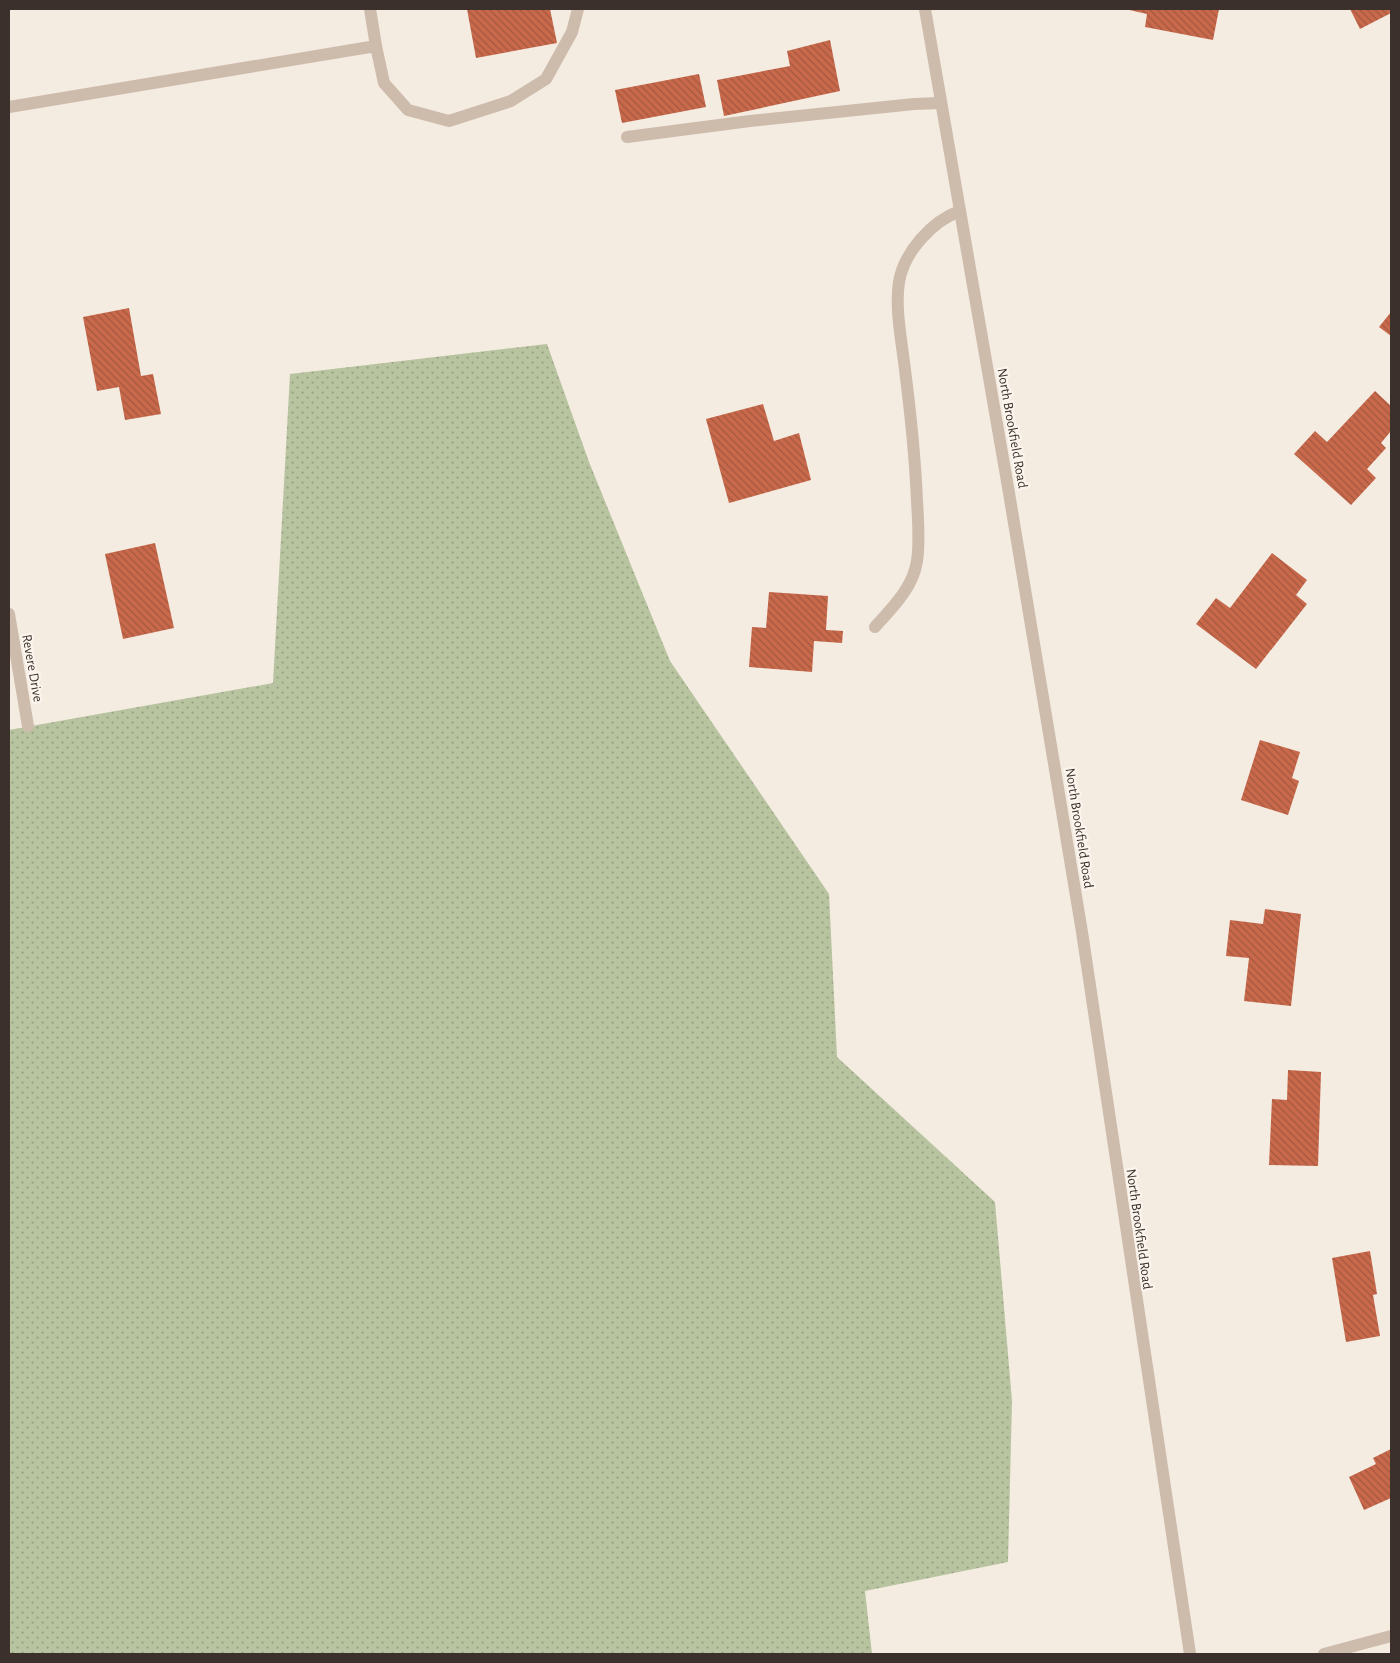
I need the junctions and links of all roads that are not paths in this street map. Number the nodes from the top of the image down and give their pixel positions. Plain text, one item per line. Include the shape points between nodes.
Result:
1 (370, 9) edge
2 (578, 9) edge
3 (925, 9) edge
4 (376, 46) junction
5 (941, 103) junction
6 (9, 107) edge
7 (626, 138) dead end
8 (960, 211) junction
9 (9, 614) edge
10 (875, 627) dead end
11 (28, 726) dead end
12 (1391, 1636) edge
13 (1190, 1654) edge
14 (1324, 1654) edge

1 - 4 street
2 - 4 street via 572,32 546,79 510,101 449,121 408,110 384,83
3 - 5 street, North Brookfield Road
4 - 6 street
5 - 7 street via 760,120
5 - 8 street, North Brookfield Road
8 - 10 street via 947,216 926,235 908,257 899,283 900,327 916,457 917,562 905,594
8 - 13 street, North Brookfield Road via 1082,932
9 - 11 street, Revere Drive
12 - 14 street

